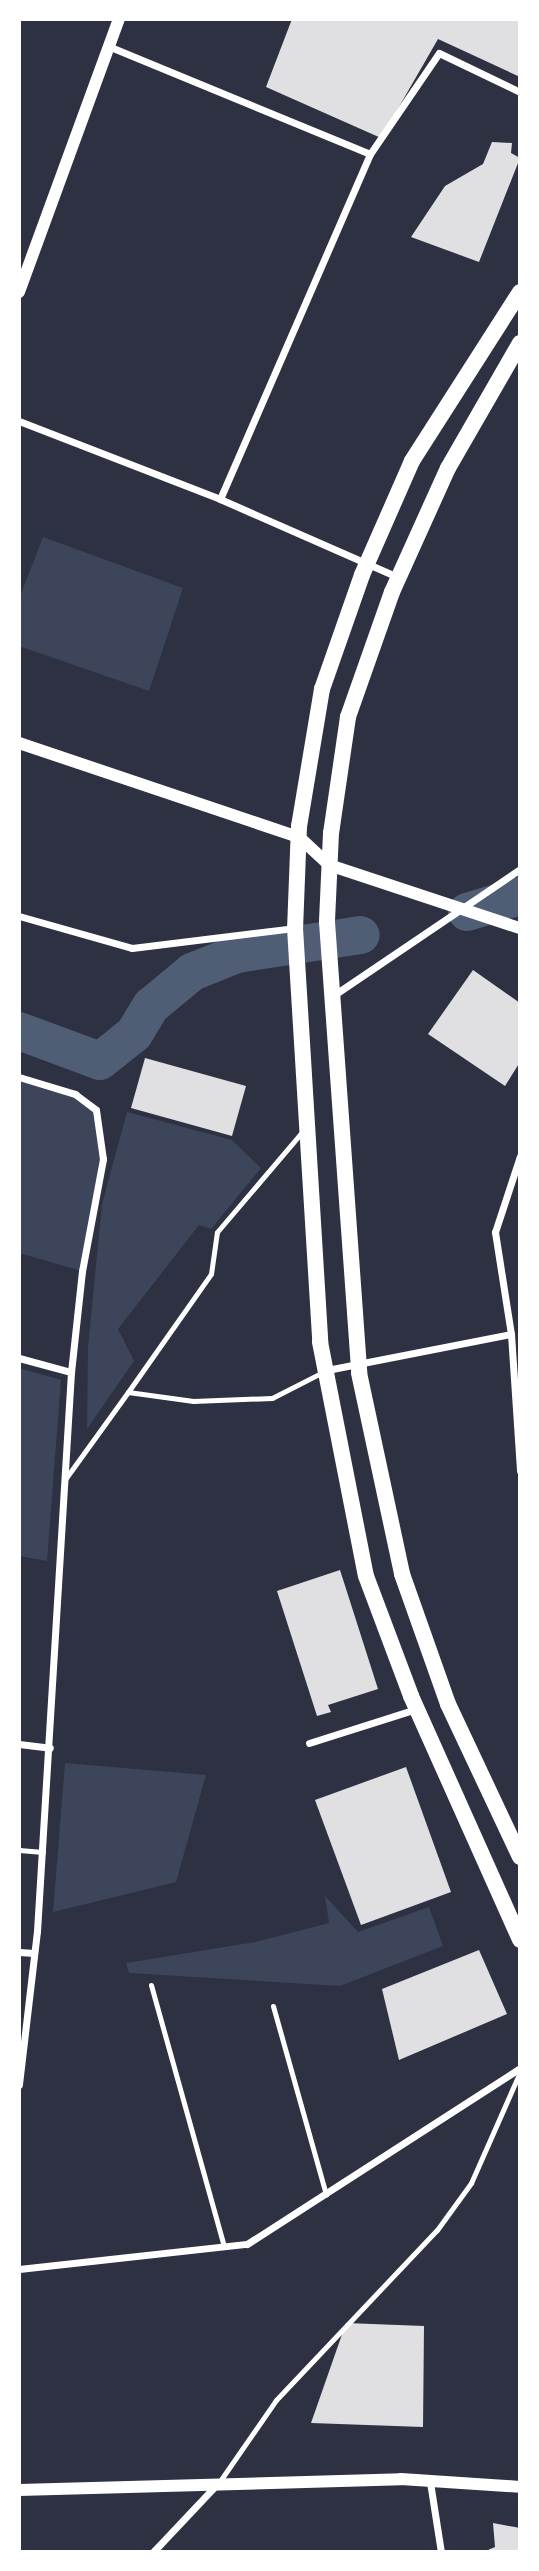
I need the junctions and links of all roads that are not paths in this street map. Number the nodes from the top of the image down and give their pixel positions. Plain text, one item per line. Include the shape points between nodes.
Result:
1 (118, 19) edge
2 (108, 47) junction
3 (520, 92) edge
4 (370, 154) junction
5 (19, 292) edge
6 (520, 292) edge
7 (517, 354) edge
8 (19, 421) edge
9 (220, 499) junction
10 (366, 564) junction
11 (398, 578) junction
12 (19, 743) edge
13 (299, 837) junction
14 (329, 865) junction
15 (520, 869) edge
16 (460, 908) junction
17 (19, 916) edge
18 (295, 928) junction
19 (520, 928) edge
20 (331, 997) junction
21 (19, 1077) edge
22 (305, 1128) junction
23 (520, 1156) edge
24 (511, 1334) junction
25 (19, 1358) edge
26 (358, 1362) junction
27 (326, 1371) junction
28 (71, 1372) junction
29 (128, 1392) junction
30 (520, 1471) edge
31 (64, 1480) junction
32 (417, 1709) junction
33 (309, 1743) dead end
34 (19, 1744) edge
35 (50, 1748) junction
36 (19, 1850) edge
37 (43, 1852) junction
38 (520, 1857) edge
39 (515, 1921) edge
40 (520, 1940) edge
41 (19, 1952) edge
42 (34, 1953) junction
43 (151, 1984) dead end
44 (273, 2006) dead end
45 (520, 2070) edge
46 (19, 2085) edge
47 (326, 2195) junction
48 (223, 2247) junction
49 (19, 2269) edge
50 (220, 2481) junction
51 (430, 2482) junction
52 (520, 2487) edge
53 (19, 2490) edge
54 (153, 2552) edge
55 (441, 2552) edge

1 - 2 street
2 - 4 street
2 - 5 street
3 - 4 street via 439,53
4 - 9 street
6 - 10 main road via 412,461
7 - 11 main road via 448,468
8 - 9 street
9 - 10 street
10 - 11 street
10 - 13 main road via 322,689
11 - 14 main road via 348,717
12 - 13 street
13 - 14 street
13 - 18 main road
14 - 16 street
14 - 20 main road
15 - 16 street
16 - 19 street
16 - 20 street
17 - 18 street via 132,948
18 - 22 main road
20 - 26 main road
21 - 28 street via 75,1094 96,1110 103,1159 82,1271
22 - 27 main road
22 - 29 lane via 217,1232 211,1274
23 - 24 street via 495,1232
24 - 26 street
24 - 30 street
25 - 28 street
26 - 27 street
26 - 38 main road via 402,1574 448,1704
27 - 29 lane via 272,1398 193,1401
27 - 32 main road via 366,1576
28 - 31 street
29 - 31 lane
31 - 35 street
32 - 33 street
32 - 39 main road
34 - 35 street
35 - 37 street
36 - 37 lane
37 - 42 street
39 - 40 main road
41 - 42 street
42 - 46 street
43 - 48 lane
44 - 47 lane
45 - 47 street
45 - 50 lane via 471,2183 437,2230 276,2400
47 - 48 street via 247,2244
48 - 49 street
50 - 51 street
50 - 53 street
50 - 54 street
51 - 52 street
51 - 55 street

